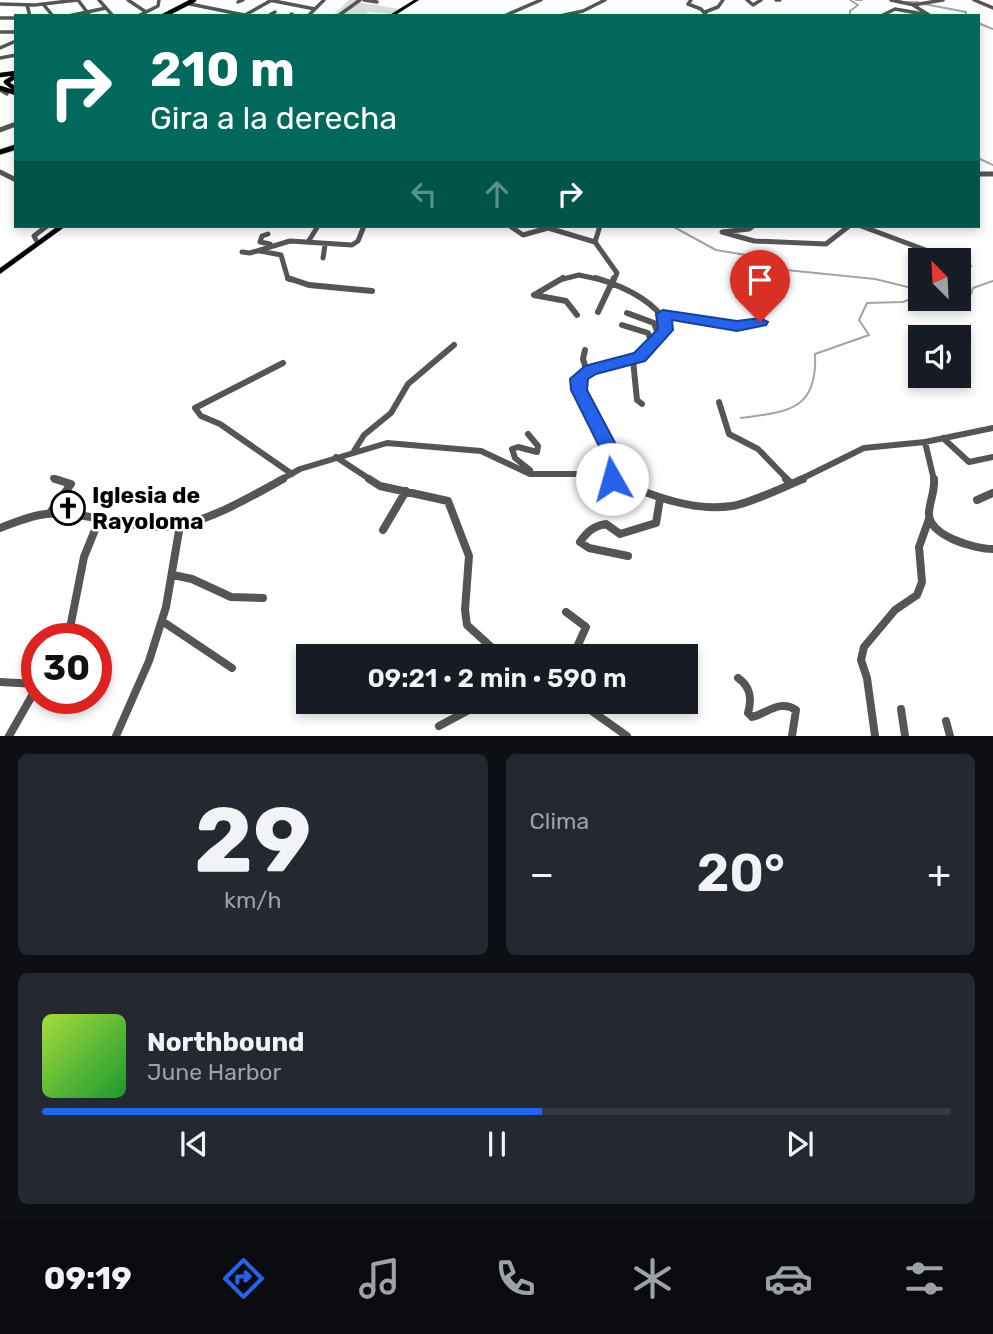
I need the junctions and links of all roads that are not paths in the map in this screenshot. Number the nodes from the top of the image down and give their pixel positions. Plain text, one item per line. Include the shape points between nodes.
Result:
1 (47, 0) edge
2 (78, 0) edge
3 (99, 0) edge
4 (128, 0) edge
5 (159, 0) edge
6 (271, 0) edge
7 (324, 0) edge
8 (362, 0) edge
9 (417, 0) edge
10 (425, 0) edge
11 (541, 0) edge
12 (605, 0) edge
13 (691, 0) edge
14 (723, 0) edge
15 (747, 0) edge
16 (761, 0) edge
17 (891, 0) edge
18 (943, 0) edge
19 (974, 0) edge
20 (194, 1) edge
21 (377, 2) dead end
22 (0, 4) edge
23 (43, 4) junction
24 (27, 5) junction
25 (264, 5) junction
26 (914, 5) junction
27 (106, 8) junction
28 (993, 8) edge
29 (315, 9) junction
30 (146, 12) junction
31 (909, 12) junction
32 (29, 14) edge
33 (52, 14) edge
34 (88, 14) edge
35 (111, 14) edge
36 (142, 14) edge
37 (169, 14) edge
38 (242, 14) edge
39 (248, 14) edge
40 (270, 14) edge
41 (310, 14) edge
42 (341, 14) edge
43 (393, 14) edge
44 (401, 14) edge
45 (509, 14) edge
46 (569, 14) edge
47 (706, 14) edge
48 (885, 14) edge
49 (912, 14) edge
50 (14, 76) edge
51 (0, 88) edge
52 (14, 89) edge
53 (0, 96) edge
54 (44, 228) edge
55 (51, 228) edge
56 (59, 228) edge
57 (317, 228) edge
58 (363, 228) edge
59 (513, 228) edge
60 (548, 228) edge
61 (548, 228) edge
62 (599, 228) edge
63 (750, 228) edge
64 (846, 228) edge
65 (866, 228) edge
66 (268, 234) dead end
67 (36, 240) junction
68 (309, 242) junction
69 (595, 242) junction
70 (272, 245) junction
71 (325, 245) junction
72 (921, 248) edge
73 (258, 251) junction
74 (242, 252) dead end
75 (323, 258) dead end
76 (0, 266) edge
77 (0, 272) edge
78 (613, 283) junction
79 (372, 291) dead end
80 (756, 310) dead end
81 (598, 312) dead end
82 (627, 313) dead end
83 (663, 314) junction
84 (576, 315) dead end
85 (622, 325) dead end
86 (660, 339) junction
87 (454, 345) dead end
88 (653, 346) junction
89 (585, 350) dead end
90 (633, 360) junction
91 (283, 363) dead end
92 (587, 372) junction
93 (719, 402) dead end
94 (642, 404) dead end
95 (993, 428) edge
96 (528, 434) dead end
97 (943, 438) junction
98 (925, 442) junction
99 (354, 451) junction
100 (336, 457) junction
101 (993, 457) edge
102 (292, 474) junction
103 (538, 475) junction
104 (53, 478) dead end
105 (612, 479) junction
106 (790, 484) junction
107 (406, 491) junction
108 (993, 493) edge
109 (660, 499) junction
110 (977, 500) dead end
111 (49, 514) junction
112 (929, 519) junction
113 (99, 520) junction
114 (180, 525) junction
115 (0, 528) edge
116 (383, 530) dead end
117 (993, 549) edge
118 (628, 556) dead end
119 (173, 575) junction
120 (263, 598) dead end
121 (566, 612) dead end
122 (162, 621) junction
123 (71, 623) edge
124 (488, 644) edge
125 (578, 644) edge
126 (232, 668) dead end
127 (738, 678) dead end
128 (0, 682) edge
129 (21, 684) edge
130 (901, 709) dead end
131 (21, 714) edge
132 (462, 714) edge
133 (596, 714) edge
134 (946, 721) dead end
135 (439, 726) dead end
136 (9, 736) edge
137 (116, 736) edge
138 (627, 736) edge
139 (792, 736) edge
140 (875, 736) edge
141 (905, 736) edge
142 (950, 736) edge

1 - 23 street
2 - 23 street
2 - 34 street
3 - 27 street
4 - 30 street
5 - 30 street via 158,6
6 - 25 street
6 - 29 street
7 - 29 street
8 - 21 street
8 - 42 street
9 - 43 highway
10 - 44 highway
11 - 45 street
12 - 46 street
13 - 47 street via 688,4
14 - 47 street
15 - 16 street via 753,5
17 - 26 street
18 - 26 street
19 - 28 street
20 - 37 main road
20 - 38 street
22 - 24 street
23 - 24 street
23 - 33 street
24 - 32 street
25 - 39 street
25 - 40 street via 274,9
26 - 31 street via 930,14
27 - 34 street
27 - 35 street
29 - 41 street
30 - 36 street
31 - 48 street via 895,9
31 - 49 street
50 - 52 main road via 6,82
51 - 53 street via 7,94
54 - 67 street via 34,236
55 - 67 highway
56 - 77 highway
57 - 68 street
58 - 71 street via 356,243
59 - 60 street via 523,235
61 - 69 street
62 - 69 street
63 - 64 street via 722,232 749,241 821,244
65 - 72 street
66 - 70 street via 260,242
67 - 76 highway
68 - 70 street
68 - 71 street
69 - 78 street via 616,270
70 - 73 street
71 - 75 street
73 - 74 street
73 - 79 street via 281,255 288,279 305,287
78 - 81 street
78 - 83 street
78 - 84 street via 575,275 534,295 566,301
80 - 83 street via 762,316 760,322 737,326
82 - 86 street via 654,323
83 - 86 street via 667,324
85 - 88 street via 648,333
86 - 88 street
87 - 99 street via 440,361 410,381 390,415 366,430
88 - 90 street
89 - 92 street
90 - 92 street
90 - 94 street via 637,400
91 - 102 street via 194,408
92 - 105 street via 578,384 612,454
93 - 106 street via 729,434 758,449
95 - 97 street
96 - 103 street via 538,446 537,452 514,447 513,452
97 - 98 street
97 - 101 street via 969,462
98 - 106 street via 864,448
98 - 112 street via 934,482
99 - 100 street
99 - 103 street via 387,443 481,451
100 - 102 street
100 - 107 street via 380,486
102 - 114 street via 241,502
103 - 105 street via 595,474
104 - 111 street via 69,482 71,487
105 - 109 street
106 - 109 street via 733,506
107 - 116 street
107 - 124 street via 448,501 471,562 467,625
108 - 110 street
109 - 118 street via 656,523 620,534 599,524 580,542
111 - 113 street
111 - 115 street
112 - 117 street via 938,530 964,544
112 - 140 street via 919,547 922,582 917,595 895,610 864,647 861,660
113 - 114 street
113 - 123 street via 84,557
114 - 119 street
119 - 120 street via 231,597
119 - 122 street
121 - 125 street via 586,627
122 - 126 street
122 - 137 street
127 - 139 street via 750,694 751,717 783,704 796,710
128 - 129 street
130 - 141 street
131 - 136 street
132 - 135 street
133 - 138 street
134 - 142 street

